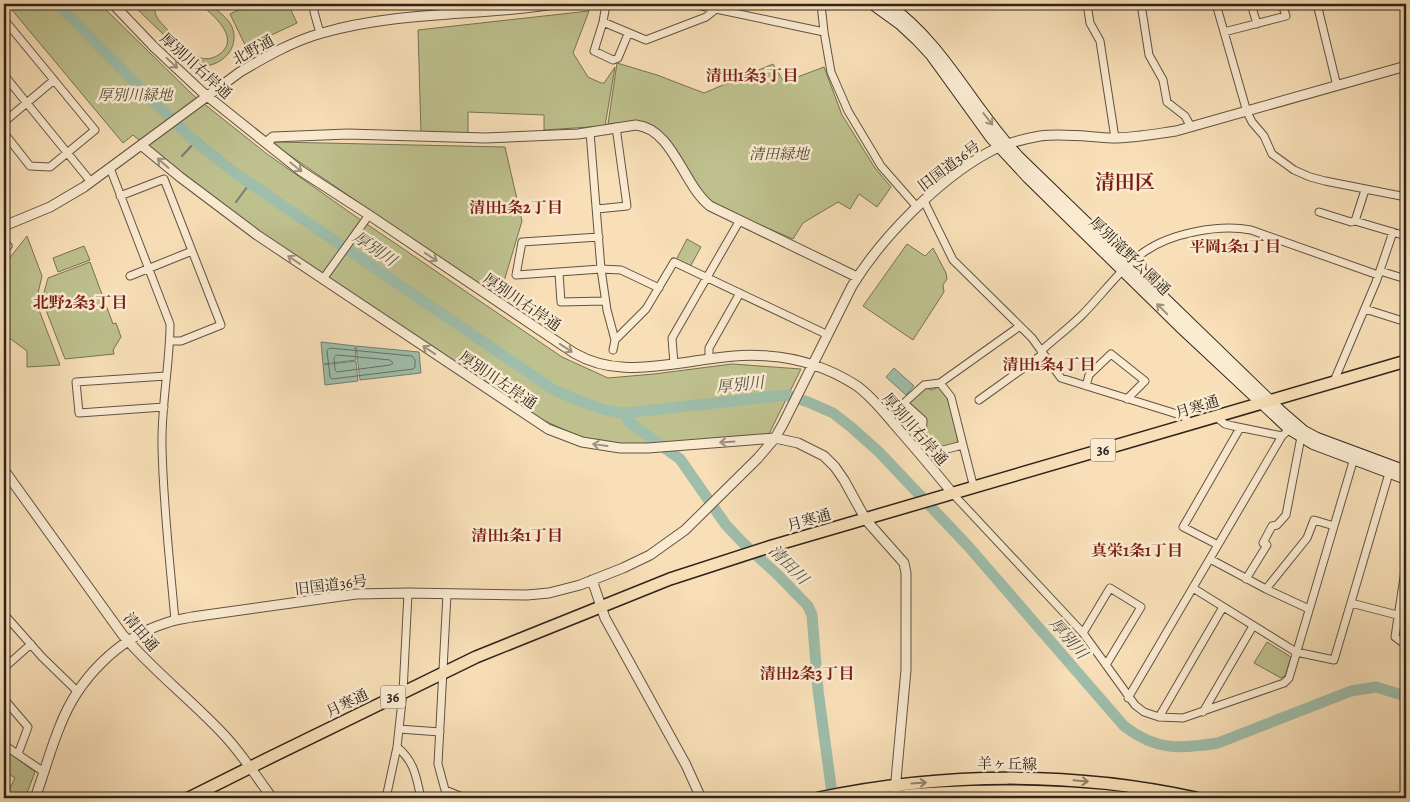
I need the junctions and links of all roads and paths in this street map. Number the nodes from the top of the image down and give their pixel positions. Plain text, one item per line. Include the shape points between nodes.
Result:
1 (113, 4) edge
2 (315, 4) edge
3 (556, 4) edge
4 (606, 4) edge
5 (692, 4) edge
6 (821, 4) edge
7 (1087, 4) edge
8 (1141, 4) edge
9 (1216, 4) edge
10 (1251, 4) edge
11 (1282, 4) edge
12 (1331, 4) edge
13 (881, 5) edge
14 (1317, 6) edge
15 (716, 9) junction
16 (604, 22) junction
17 (1257, 24) junction
18 (4, 25) edge
19 (824, 32) junction
20 (1224, 32) junction
21 (320, 33) junction
22 (628, 34) junction
23 (1406, 66) edge
24 (4, 75) edge
25 (54, 80) junction
26 (1337, 86) junction
27 (206, 96) junction
28 (27, 103) junction
29 (1247, 112) junction
30 (4, 122) edge
31 (616, 127) junction
32 (1191, 127) junction
33 (590, 132) junction
34 (4, 133) edge
35 (1115, 138) junction
36 (266, 143) junction
37 (141, 145) junction
38 (1004, 146) junction
39 (68, 153) junction
40 (110, 168) junction
41 (91, 182) junction
42 (1365, 190) junction
43 (120, 196) junction
44 (1406, 197) edge
45 (921, 204) junction
46 (597, 209) junction
47 (1319, 212) dead end
48 (369, 215) junction
49 (740, 220) junction
50 (1355, 221) junction
51 (4, 226) edge
52 (1393, 232) junction
53 (1406, 236) edge
54 (599, 237) junction
55 (4, 242) edge
56 (4, 251) edge
57 (192, 252) junction
58 (148, 268) junction
59 (1126, 268) junction
60 (601, 269) junction
61 (559, 273) junction
62 (1379, 273) junction
63 (130, 276) dead end
64 (857, 277) junction
65 (707, 278) junction
66 (323, 279) junction
67 (1406, 279) edge
68 (659, 288) junction
69 (740, 293) junction
70 (605, 301) junction
71 (1365, 309) junction
72 (1406, 322) edge
73 (1020, 326) junction
74 (828, 335) junction
75 (615, 340) junction
76 (170, 341) junction
77 (613, 350) dead end
78 (1042, 353) junction
79 (708, 359) junction
80 (1406, 361) edge
81 (674, 364) junction
82 (813, 365) junction
83 (166, 376) junction
84 (1334, 381) junction
85 (940, 384) junction
86 (1086, 386) junction
87 (1127, 399) junction
88 (979, 400) dead end
89 (1265, 402) junction
90 (164, 407) junction
91 (1216, 417) junction
92 (1191, 424) junction
93 (1240, 428) junction
94 (1289, 430) junction
95 (775, 438) junction
96 (1301, 438) junction
97 (963, 445) junction
98 (1355, 456) junction
99 (1391, 469) junction
100 (4, 470) edge
101 (1406, 471) edge
102 (1406, 479) edge
103 (974, 488) junction
104 (948, 495) junction
105 (866, 520) junction
106 (1334, 526) junction
107 (1218, 545) junction
108 (1210, 559) junction
109 (1406, 564) edge
110 (1246, 578) junction
111 (592, 580) junction
112 (1193, 588) junction
113 (1266, 588) junction
114 (408, 593) junction
115 (447, 594) junction
116 (1351, 603) junction
117 (601, 606) junction
118 (1223, 607) junction
119 (1309, 609) junction
120 (4, 614) edge
121 (1397, 615) junction
122 (175, 621) junction
123 (1253, 626) junction
124 (1083, 633) junction
125 (128, 641) junction
126 (31, 644) junction
127 (1406, 644) edge
128 (1296, 652) junction
129 (1106, 665) junction
130 (4, 668) edge
131 (443, 673) junction
132 (78, 692) junction
133 (403, 692) junction
134 (1128, 698) junction
135 (4, 699) edge
136 (1203, 712) junction
137 (1159, 717) junction
138 (399, 729) junction
139 (440, 732) junction
140 (4, 745) edge
141 (397, 748) junction
142 (18, 754) junction
143 (251, 768) junction
144 (44, 772) junction
145 (893, 795) edge
146 (34, 798) edge
147 (189, 798) edge
148 (272, 798) edge
149 (386, 798) edge
150 (421, 798) edge
151 (465, 798) edge
152 (700, 798) edge
153 (819, 798) edge
154 (1127, 798) edge
155 (1196, 798) edge

1 -> 27 street, 厚別川右岸通
2 - 21 street
3 - 21 street, 北野通 via 364,22
4 - 16 street
5 - 15 street
6 - 19 street
7 - 35 street via 1090,23 1100,41
8 - 32 street via 1149,55 1163,80 1167,102 1185,116
9 - 20 street
10 - 17 street
11 - 17 street via 1286,16
12 - 14 street
13 - 38 main road, 厚別滝野公園通 via 931,55 979,123
14 - 26 street
15 - 19 street
15 - 22 street via 706,18 646,40
16 - 22 street
16 - 22 street via 594,51 613,60 618,58
17 - 20 street
18 - 25 street via 6,23
19 - 45 street via 831,72 848,111 881,166
20 - 29 street
21 - 27 street, 北野通 via 260,60
23 - 26 street, 旧国道36号
24 - 28 street
25 - 28 street
25 - 39 street via 95,130
26 - 29 street, 旧国道36号
27 - 36 street, 厚別川右岸通
27 - 37 street, 北野通
28 - 30 street
28 - 39 street
29 - 32 street, 旧国道36号
29 - 42 street via 1272,154 1294,170
31 - 33 street
31 - 46 street via 627,206
31 - 49 street via 636,125 654,131 703,200
32 - 35 street, 旧国道36号
33 - 36 street via 463,139 328,135 273,137
33 - 46 street
34 - 39 street via 30,166 50,167
35 - 38 street, 旧国道36号 via 1049,136
36 -> 48 street, 厚別川右岸通 via 312,180
37 - 40 street, 北野通
66 -> 37 street, 厚別川左岸通 via 214,204
38 - 45 street, 旧国道36号 via 973,161
38 - 59 main road, 厚別滝野公園通 via 1028,178
39 - 41 street
40 - 41 street, 北野通
40 - 43 street
41 - 51 street, 北野通 via 50,207
42 - 44 street
42 - 50 street
43 - 57 street via 164,179
43 - 58 street
45 - 64 street, 旧国道36号 via 882,243
45 - 73 street via 953,260
46 - 54 street
47 - 50 street
48 - 66 street
48 -> 81 street, 厚別川右岸通 via 586,360 623,368
49 - 64 street
49 - 65 street
50 - 52 street
52 - 53 street
52 - 62 street
54 - 60 street
54 - 61 street via 522,242 516,275
55 - 56 street via 8,246
57 - 58 street
57 - 76 street via 221,325 181,341
58 - 63 street
58 - 76 street via 170,324
59 - 62 street via 1146,251 1169,240 1229,227 1264,234
59 - 78 street
59 - 89 main road, 厚別滝野公園通
60 - 61 street
60 - 68 street via 621,270
60 - 70 street
61 - 70 street via 561,302
62 - 67 street
62 - 71 street
64 - 74 street, 旧国道36号
65 - 68 street via 674,262
65 - 69 street
65 - 81 street via 672,338
95 -> 66 street, 厚別川左岸通 via 648,448 582,442 548,429
68 - 75 street via 646,310
69 - 74 street
69 - 79 street via 708,348
70 - 75 street
71 - 72 street
71 - 84 street
73 - 78 street
73 - 85 street
74 - 82 street, 旧国道36号
75 - 77 street
76 - 83 street
78 - 86 street via 1061,378
78 - 88 street
79 - 81 street, 厚別川右岸通
79 - 82 street, 厚別川右岸通 via 767,355
80 - 84 main road, 月寒通 / 36
82 - 95 street, 旧国道36号
82 - 104 street, 厚別川右岸通 via 845,379 870,397 904,435
83 - 90 street
83 - 90 street via 76,382 78,413
84 - 89 main road, 月寒通 / 36
85 - 97 street via 951,396
85 - 97 street via 924,385 904,403 923,420 922,444 931,453
86 - 87 street
86 - 87 street via 1090,375 1111,354 1145,381
87 - 92 street via 1183,416
89 - 91 main road, 月寒通 / 36
89 - 94 main road, 厚別滝野公園通
90 - 122 street via 162,444
91 - 92 main road, 月寒通 / 36
91 - 93 street via 1225,424
92 - 103 main road, 月寒通 / 36
93 - 94 street
93 - 107 street via 1183,527
94 - 96 main road, 厚別滝野公園通
94 - 98 main road, 厚別滝野公園通 via 1317,438
94 - 107 street
95 - 105 street, 厚別川左岸通 via 798,443 824,456 844,480
95 - 111 street, 旧国道36号 via 685,530 650,555
96 - 98 main road, 厚別滝野公園通 via 1326,450
96 - 110 street via 1286,515 1272,526 1263,543 1267,545
97 - 103 street
98 - 99 main road, 厚別滝野公園通
98 - 106 street
99 - 101 main road, 厚別滝野公園通
99 - 102 main road, 厚別滝野公園通
99 - 116 street
100 - 125 street, 清田通
103 - 104 main road, 月寒通 / 36
104 - 105 main road, 月寒通 / 36
104 - 124 street
105 - 117 main road, 月寒通 / 36 via 747,554
105 - 145 street, 厚別川左岸通 via 904,563 906,573 906,670
106 - 113 street via 1314,520 1308,538
106 - 119 street
107 - 108 street
108 - 110 street
108 - 112 street
109 - 121 street
110 - 113 street
111 - 115 street, 旧国道36号 via 549,593
111 - 117 street
112 - 118 street
112 - 134 street
113 - 119 street
114 - 115 street, 旧国道36号
114 - 122 street, 旧国道36号 via 356,594
114 - 133 street
115 - 131 street
116 - 121 street
116 - 128 street via 1334,660
117 - 131 main road, 月寒通 / 36
117 - 152 street
118 - 123 street
118 - 137 street
119 - 128 street
120 - 126 street
121 - 127 street via 1395,637
122 - 125 street, 旧国道36号
123 - 128 street
123 - 136 street
124 - 129 street
124 - 129 street via 1110,588 1141,607
125 - 132 street, 旧国道36号 via 100,664
125 - 143 street, 清田通 via 225,736
126 - 130 street
126 - 132 street
128 - 136 street via 1284,683
129 - 134 street
131 - 133 main road, 月寒通 / 36
131 - 139 street
132 - 144 street, 旧国道36号 via 60,726
133 - 138 street
133 - 143 main road, 月寒通 / 36
134 - 137 street via 1139,710
135 - 142 street via 28,727
136 - 137 street via 1183,718
138 - 139 street
138 - 141 street
139 - 151 street via 438,764 445,790
140 - 142 street
141 - 149 street
141 - 150 street via 406,755 415,770
142 - 144 street
143 - 147 main road, 月寒通 / 36
143 - 148 street, 清田通
144 - 146 street, 旧国道36号
145 - 153 main road, 羊ヶ丘線
145 - 154 main road, 羊ヶ丘線 via 1001,790
145 -> 155 main road, 羊ヶ丘線 via 961,779 1003,778 1076,780

